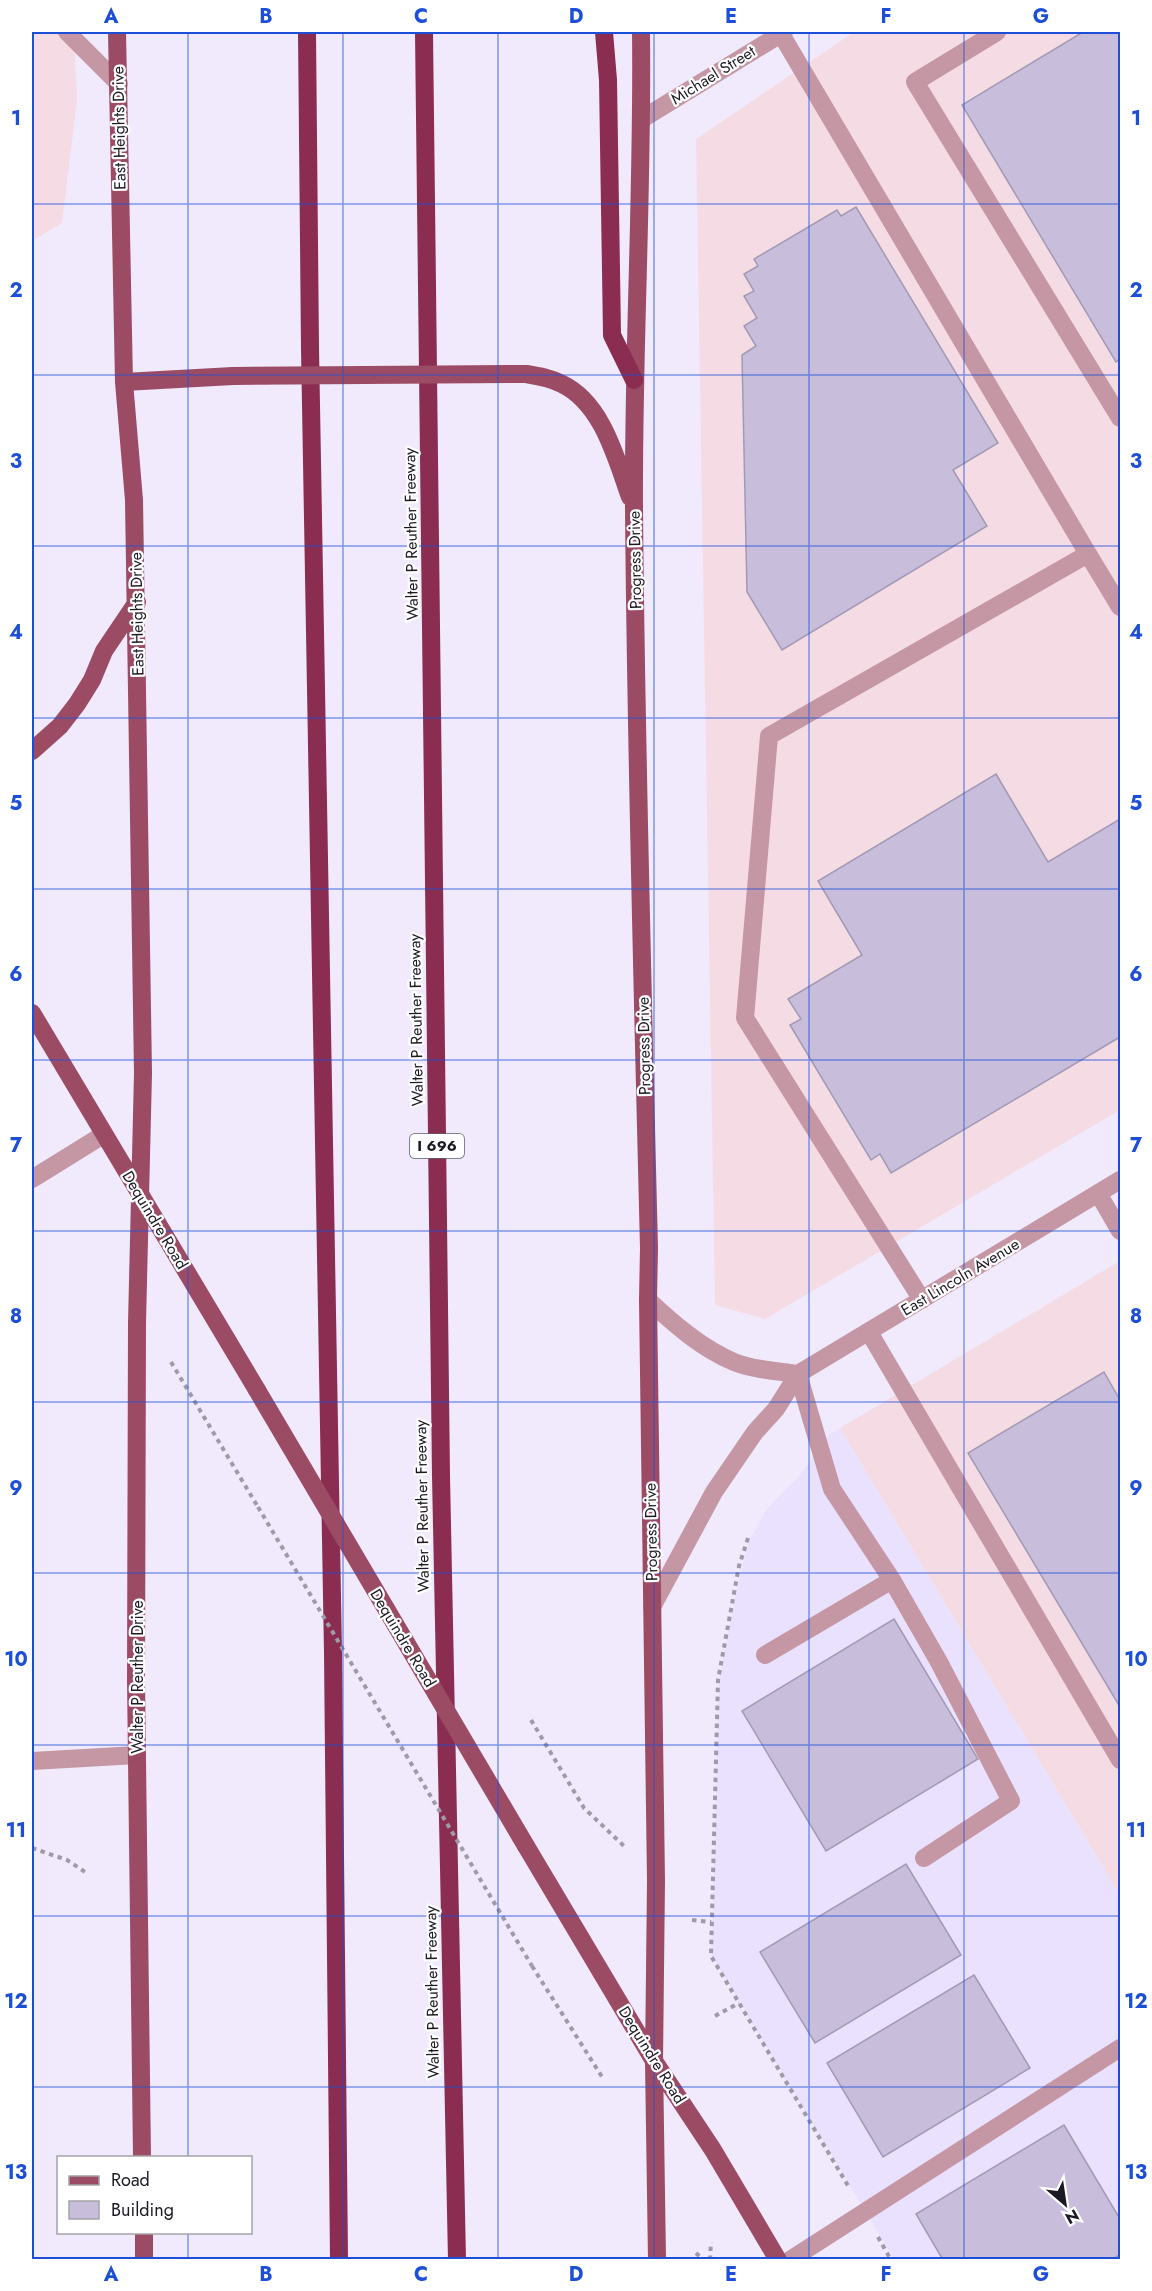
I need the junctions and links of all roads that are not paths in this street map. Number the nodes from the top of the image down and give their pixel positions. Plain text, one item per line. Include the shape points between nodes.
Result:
1 (67, 32) edge
2 (117, 32) edge
3 (307, 32) edge
4 (424, 32) edge
5 (604, 32) edge
6 (641, 32) edge
7 (997, 32) edge
8 (782, 33) edge
9 (119, 84) junction
10 (642, 119) junction
11 (634, 380) junction
12 (124, 382) junction
13 (1120, 418) edge
14 (634, 510) junction
15 (1088, 554) junction
16 (137, 602) junction
17 (1120, 607) edge
18 (32, 751) edge
19 (32, 1013) edge
20 (103, 1135) junction
21 (32, 1179) edge
22 (1120, 1180) edge
23 (1098, 1193) junction
24 (141, 1196) junction
25 (1120, 1231) edge
26 (648, 1300) junction
27 (922, 1300) junction
28 (869, 1332) junction
29 (798, 1374) junction
30 (892, 1580) junction
31 (652, 1607) junction
32 (765, 1655) dead end
33 (137, 1755) junction
34 (1120, 1760) edge
35 (32, 1761) edge
36 (924, 1858) dead end
37 (1120, 2048) edge
38 (654, 2061) junction
39 (142, 2156) edge
40 (144, 2234) edge
41 (144, 2259) edge
42 (339, 2259) edge
43 (457, 2259) edge
44 (657, 2259) edge
45 (778, 2259) edge
46 (790, 2259) edge

1 - 9 street
2 - 9 main road, East Heights Drive
3 - 42 highway
4 - 43 highway, Walter P Reuther Freeway / I 696 via 441,1476
5 - 11 highway via 612,335
6 - 10 main road, Progress Drive
7 - 13 street via 915,82
8 - 10 street, Michael Street
8 - 15 street
9 - 12 main road, East Heights Drive
10 - 11 main road, Progress Drive
11 - 14 main road, Progress Drive
12 - 14 main road, bridge via 233,376 526,374 546,378 564,384 593,412 607,436
12 - 16 main road, East Heights Drive via 134,500
14 - 26 main road, Progress Drive
15 - 17 street
15 - 27 street via 770,736 745,1018
16 - 18 main road via 104,651 77,704
16 - 24 main road, East Heights Drive
19 - 20 main road, Dequindre Road
20 - 21 street
20 - 24 main road, Dequindre Road
22 - 23 street, East Lincoln Avenue
23 - 25 street
23 - 27 street, East Lincoln Avenue
24 - 33 main road, Walter P Reuther Drive via 137,1323
24 - 38 main road, Dequindre Road, bridge
26 - 29 street via 711,1351 736,1363
26 - 31 main road, Progress Drive
27 - 28 street, East Lincoln Avenue
28 - 29 street, East Lincoln Avenue
28 - 34 street
29 - 30 street via 832,1489
29 - 31 street, East Lincoln Avenue via 714,1492
30 - 32 street
30 - 36 street via 1011,1801
31 - 38 main road, Progress Drive
33 - 35 street
33 - 39 main road, Walter P Reuther Drive
37 - 46 street
38 - 44 main road
38 - 45 main road, Dequindre Road
40 - 41 main road

